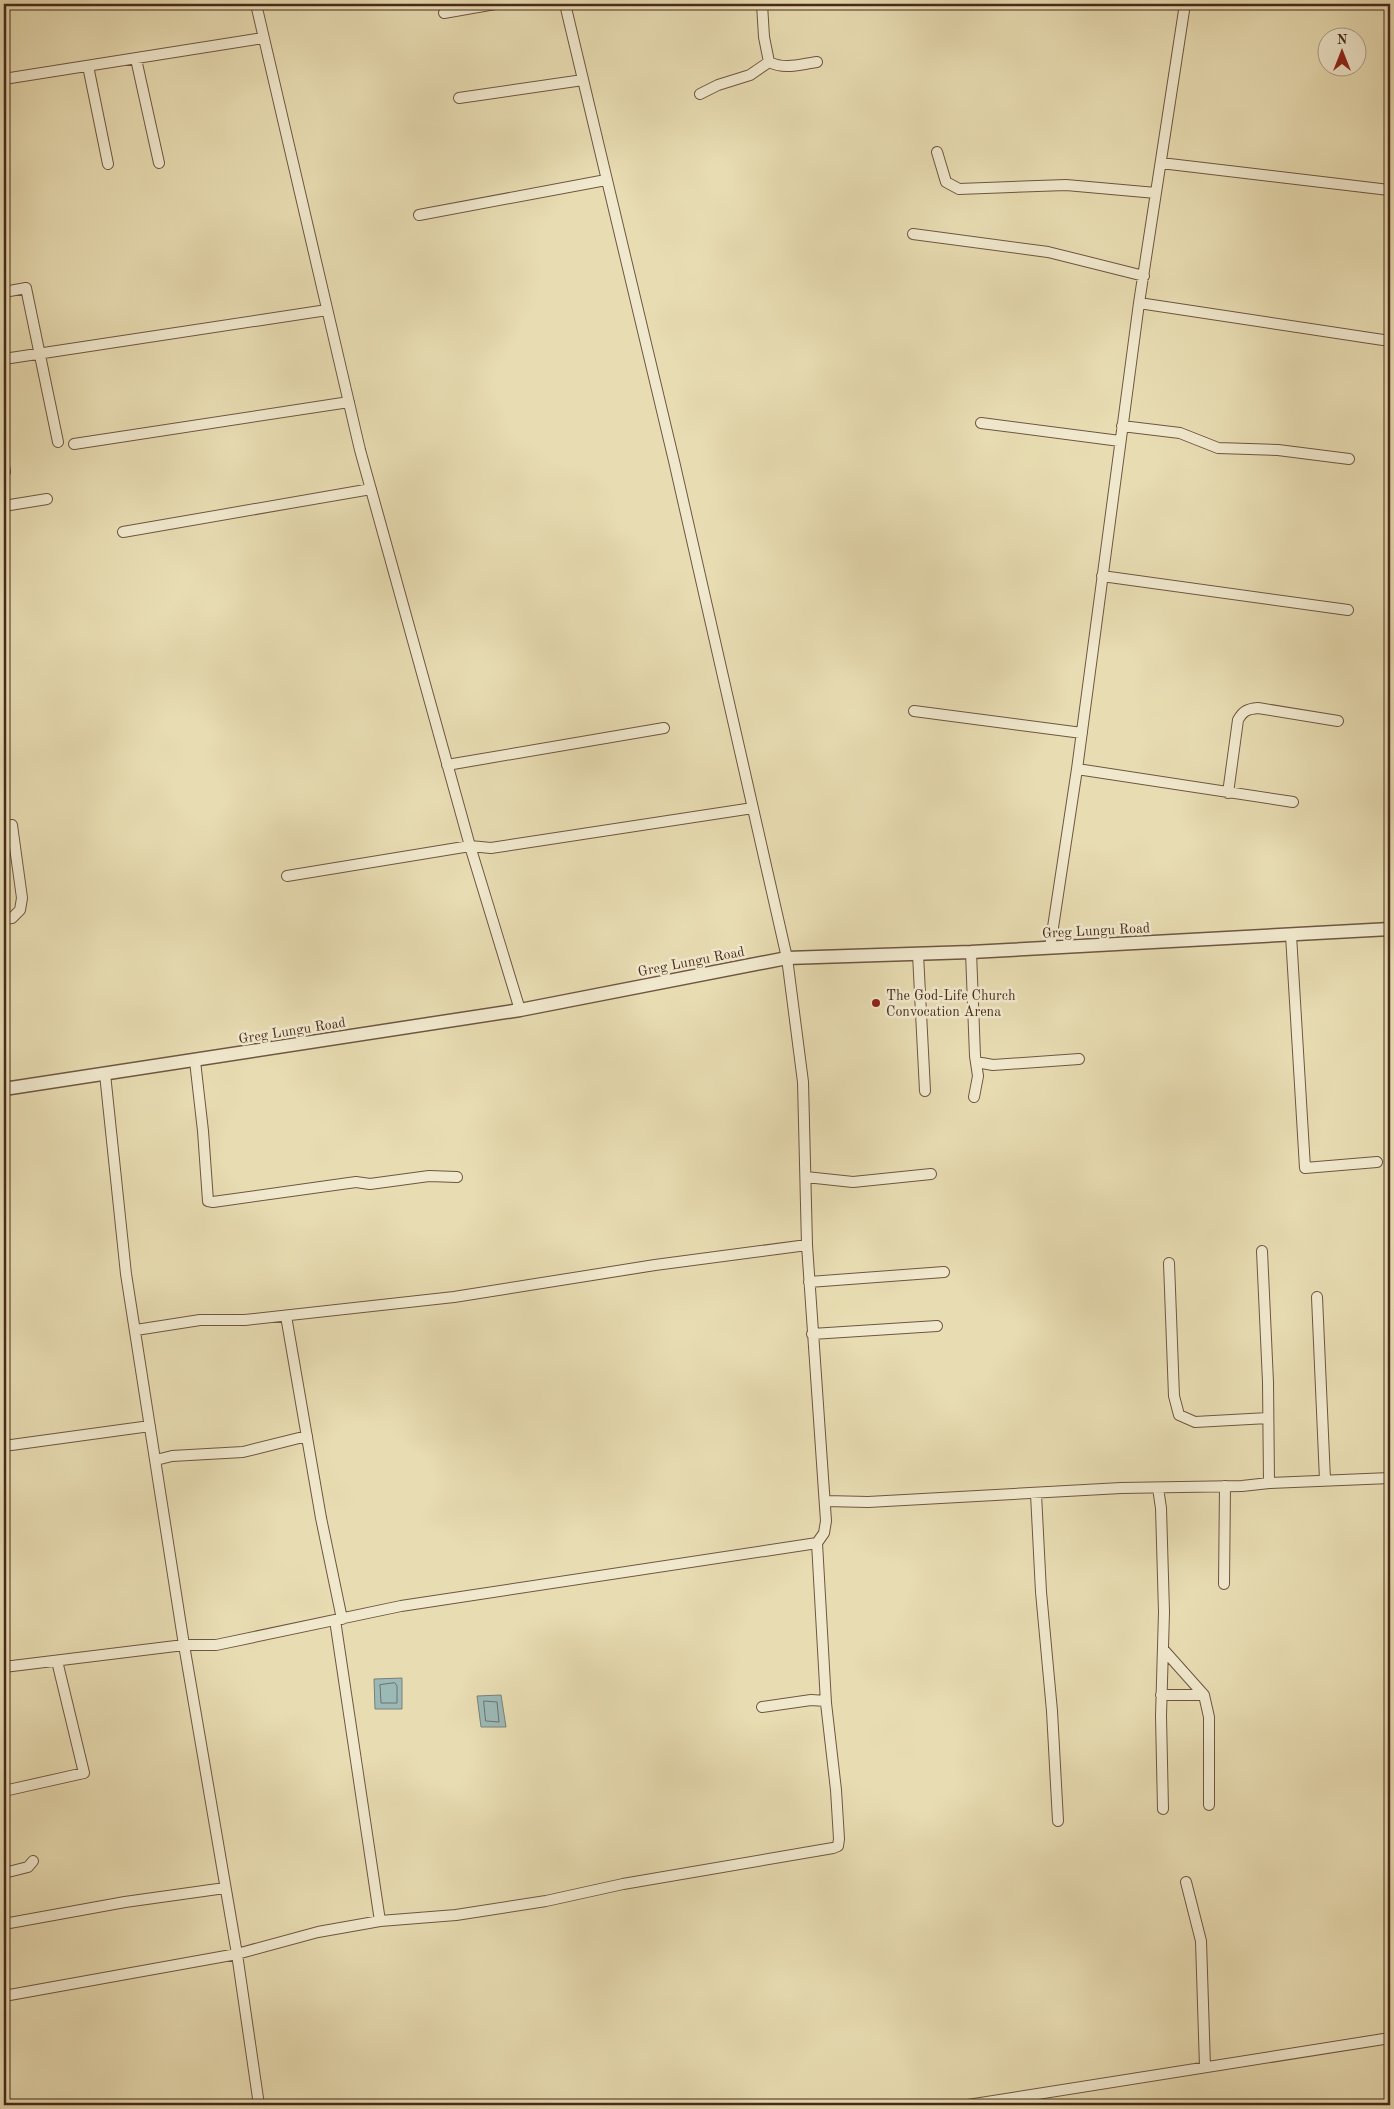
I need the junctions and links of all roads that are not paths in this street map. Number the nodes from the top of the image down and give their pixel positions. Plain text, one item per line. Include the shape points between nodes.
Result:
1 (256, 4) edge
2 (495, 4) edge
3 (565, 4) edge
4 (762, 4) edge
5 (1185, 4) edge
6 (444, 14) dead end
7 (263, 38) junction
8 (136, 58) junction
9 (769, 62) junction
10 (817, 62) dead end
11 (88, 66) junction
12 (4, 79) edge
13 (583, 80) junction
14 (700, 94) dead end
15 (459, 98) dead end
16 (937, 152) dead end
17 (1161, 162) junction
18 (159, 163) dead end
19 (108, 164) dead end
20 (606, 180) junction
21 (1389, 190) edge
22 (1156, 193) junction
23 (419, 215) dead end
24 (913, 234) dead end
25 (1144, 276) junction
26 (4, 292) edge
27 (1139, 303) junction
28 (327, 310) junction
29 (1383, 340) dead end
30 (39, 355) junction
31 (4, 359) edge
32 (349, 402) junction
33 (981, 423) dead end
34 (1122, 426) junction
35 (1120, 441) junction
36 (58, 442) dead end
37 (74, 444) dead end
38 (1349, 459) dead end
39 (371, 489) junction
40 (47, 499) dead end
41 (4, 506) edge
42 (123, 532) dead end
43 (1102, 576) junction
44 (1348, 610) dead end
45 (914, 711) dead end
46 (1338, 721) dead end
47 (664, 728) dead end
48 (1082, 733) junction
49 (447, 764) junction
50 (1077, 770) junction
51 (1228, 793) junction
52 (1293, 802) dead end
53 (753, 808) junction
54 (12, 826) dead end
55 (470, 846) junction
56 (287, 876) dead end
57 (4, 919) edge
58 (1390, 930) edge
59 (1291, 935) junction
60 (1050, 947) junction
61 (971, 952) junction
62 (918, 954) junction
63 (787, 958) junction
64 (520, 1010) junction
65 (1079, 1059) dead end
66 (195, 1061) junction
67 (976, 1062) junction
68 (105, 1074) junction
69 (4, 1089) edge
70 (925, 1091) dead end
71 (974, 1097) dead end
72 (1377, 1162) dead end
73 (931, 1174) dead end
74 (457, 1177) dead end
75 (806, 1177) junction
76 (807, 1245) junction
77 (1262, 1251) dead end
78 (1169, 1263) dead end
79 (944, 1272) dead end
80 (809, 1282) junction
81 (1316, 1296) dead end
82 (286, 1316) junction
83 (936, 1326) dead end
84 (136, 1330) junction
85 (812, 1334) junction
86 (1268, 1418) junction
87 (150, 1426) junction
88 (307, 1436) junction
89 (4, 1446) edge
90 (156, 1460) junction
91 (1390, 1478) edge
92 (1325, 1480) junction
93 (1269, 1483) junction
94 (1225, 1486) junction
95 (1158, 1488) junction
96 (1036, 1494) junction
97 (825, 1501) junction
98 (817, 1543) junction
99 (1224, 1584) dead end
100 (338, 1620) junction
101 (184, 1645) junction
102 (1163, 1649) junction
103 (57, 1660) junction
104 (4, 1667) edge
105 (1161, 1695) junction
106 (1204, 1695) junction
107 (826, 1701) junction
108 (762, 1707) dead end
109 (4, 1791) edge
110 (1209, 1805) dead end
111 (1163, 1809) dead end
112 (1058, 1821) dead end
113 (33, 1861) dead end
114 (4, 1873) edge
115 (1186, 1882) dead end
116 (225, 1888) junction
117 (380, 1921) junction
118 (4, 1924) edge
119 (237, 1954) junction
120 (4, 1996) edge
121 (1390, 2038) edge
122 (1205, 2067) junction
123 (259, 2105) edge
124 (968, 2105) edge

1 - 7 street
2 - 6 street
3 - 13 street
4 - 9 street
5 - 17 street
7 - 8 street
7 - 28 street
8 - 11 street
8 - 18 street
9 - 10 street via 777,66
9 - 14 street via 750,76
11 - 12 street
11 - 19 street
13 - 15 street
13 - 20 street
16 - 22 street via 946,182 959,189 1066,185
17 - 21 street
17 - 22 street
20 - 23 street
20 - 53 street
22 - 25 street
24 - 25 street via 1048,252
25 - 27 street
26 - 30 street via 26,288
27 - 29 street
27 - 34 street
28 - 30 street
28 - 32 street
30 - 31 street
30 - 36 street
32 - 37 street
32 - 39 street
33 - 35 street
34 - 35 street
34 - 38 street via 1180,433 1218,448 1278,450
35 - 43 street
39 - 42 street
39 - 49 street
40 - 41 street
43 - 44 street
43 - 48 street
45 - 48 street
46 - 51 street via 1258,708 1247,710 1238,720
47 - 49 street
48 - 50 street
49 - 55 street
50 - 51 street
50 - 60 street
51 - 52 street
53 - 55 street via 491,848
53 - 63 street
54 - 57 street via 22,898 20,910 12,918
55 - 56 street
55 - 64 street
58 - 59 street, Greg Lungu Road
59 - 60 street, Greg Lungu Road
59 - 72 street via 1305,1168
60 - 61 street, Greg Lungu Road
61 - 62 street, Greg Lungu Road
61 - 67 street
62 - 63 street, Greg Lungu Road
62 - 70 street
63 - 64 street, Greg Lungu Road
63 - 75 street via 803,1082
64 - 66 street, Greg Lungu Road
65 - 67 street via 993,1065
66 - 68 street, Greg Lungu Road
66 - 74 street via 208,1201 356,1182 370,1184 429,1176
67 - 71 street via 978,1082
68 - 69 street, Greg Lungu Road
68 - 84 street via 126,1274
73 - 75 street via 853,1182
75 - 76 street
76 - 80 street
76 - 82 street via 454,1297
77 - 86 street
78 - 86 street via 1174,1396 1180,1415 1195,1422
79 - 80 street
80 - 85 street
81 - 92 street
82 - 84 street via 200,1320
82 - 88 street
83 - 85 street
84 - 87 street
85 - 97 street
86 - 93 street
87 - 89 street
87 - 90 street
88 - 90 street via 243,1452 172,1456
88 - 100 street
90 - 101 street
91 - 92 street
92 - 93 street
93 - 94 street
94 - 95 street
94 - 99 street
95 - 96 street
95 - 102 street
96 - 97 street
96 - 112 street
97 - 98 street via 824,1532
98 - 100 street via 401,1606
98 - 107 street
100 - 101 street via 216,1645
100 - 117 street
101 - 103 street
101 - 116 street
102 - 105 street
102 - 106 street
103 - 104 street
103 - 109 street via 84,1773
105 - 106 street
105 - 111 street
106 - 110 street via 1209,1716
107 - 108 street
107 - 117 street via 836,1790 838,1846 526,1904 456,1915
113 - 114 street via 28,1867
115 - 122 street via 1201,1941
116 - 118 street
116 - 119 street
117 - 119 street via 318,1932
119 - 120 street
119 - 123 street
121 - 122 street
122 - 124 street

